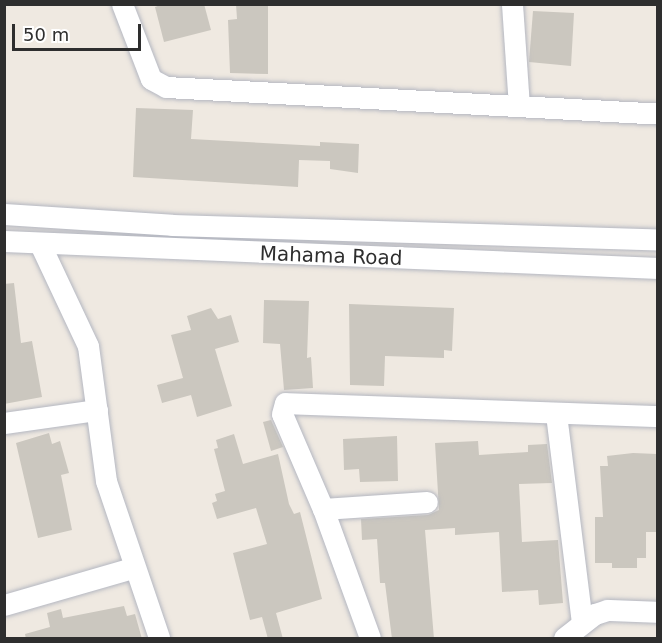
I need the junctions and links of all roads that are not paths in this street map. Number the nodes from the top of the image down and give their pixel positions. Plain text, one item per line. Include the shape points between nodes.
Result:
1 (122, 4) edge
2 (512, 4) edge
3 (519, 106) junction
4 (657, 114) edge
5 (4, 214) edge
6 (657, 239) edge
7 (4, 241) edge
8 (40, 244) junction
9 (657, 268) edge
10 (97, 410) junction
11 (556, 414) junction
12 (657, 416) edge
13 (4, 423) edge
14 (427, 502) dead end
15 (323, 509) junction
16 (132, 568) junction
17 (4, 605) edge
18 (657, 612) edge
19 (582, 623) junction
20 (159, 639) edge
21 (370, 639) edge
22 (564, 639) edge

1 - 3 street via 151,79 165,87
2 - 3 street
3 - 4 street
5 - 6 street, Mahama Road via 172,225
7 - 8 street, Mahama Road
8 - 9 street, Mahama Road
8 - 10 street via 88,346
10 - 13 street
10 - 16 street via 106,481
11 - 12 street
11 - 15 street via 289,401 282,406 282,414
11 - 19 street
14 - 15 street
15 - 21 street
16 - 17 street
16 - 20 street
18 - 19 street via 607,610
19 - 22 street

